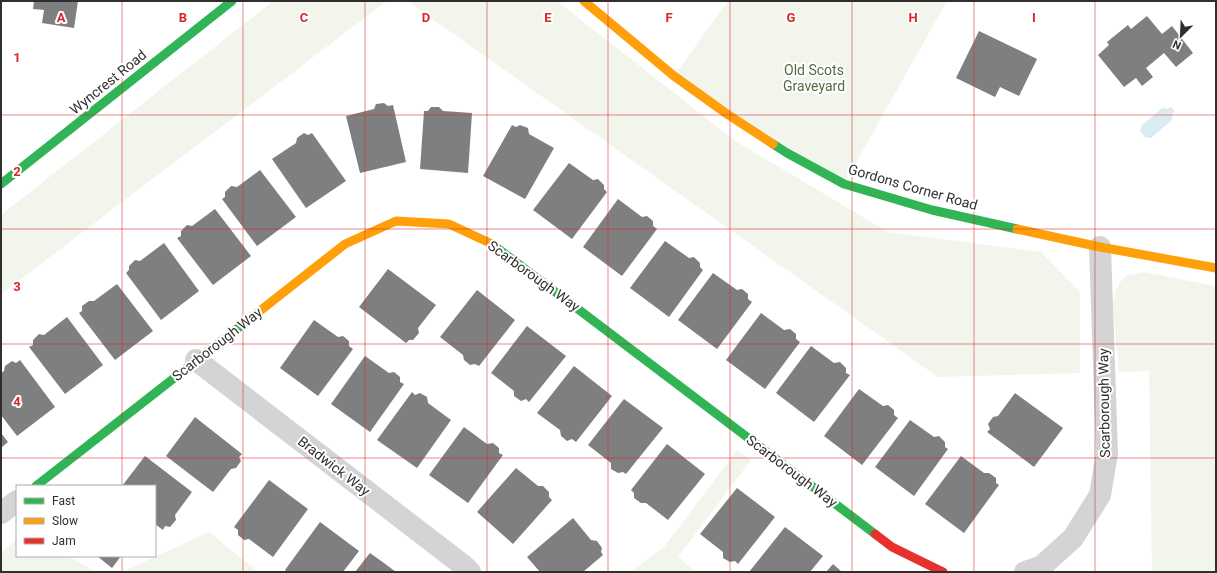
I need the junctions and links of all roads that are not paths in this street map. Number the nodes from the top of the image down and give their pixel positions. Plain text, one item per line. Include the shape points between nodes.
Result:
1 (232, 1) edge
2 (584, 1) edge
3 (1, 184) edge
4 (1100, 247) junction
5 (1216, 268) edge
6 (196, 360) junction
7 (37, 485) edge
8 (16, 502) edge
9 (1, 513) edge
10 (470, 572) edge
11 (943, 572) edge
12 (1025, 572) edge

1 - 3 street, Wyncrest Road
2 - 4 street, Gordons Corner Road via 674,76 727,114 787,153 844,184 932,210
4 - 5 street, Gordons Corner Road
4 - 12 street, Scarborough Way via 1107,454 1100,495 1073,538 1042,566
6 - 7 street, Scarborough Way
6 - 10 street, Bradwick Way
6 - 11 street, Scarborough Way via 345,244 396,221 449,224 491,243 892,547
8 - 9 street

